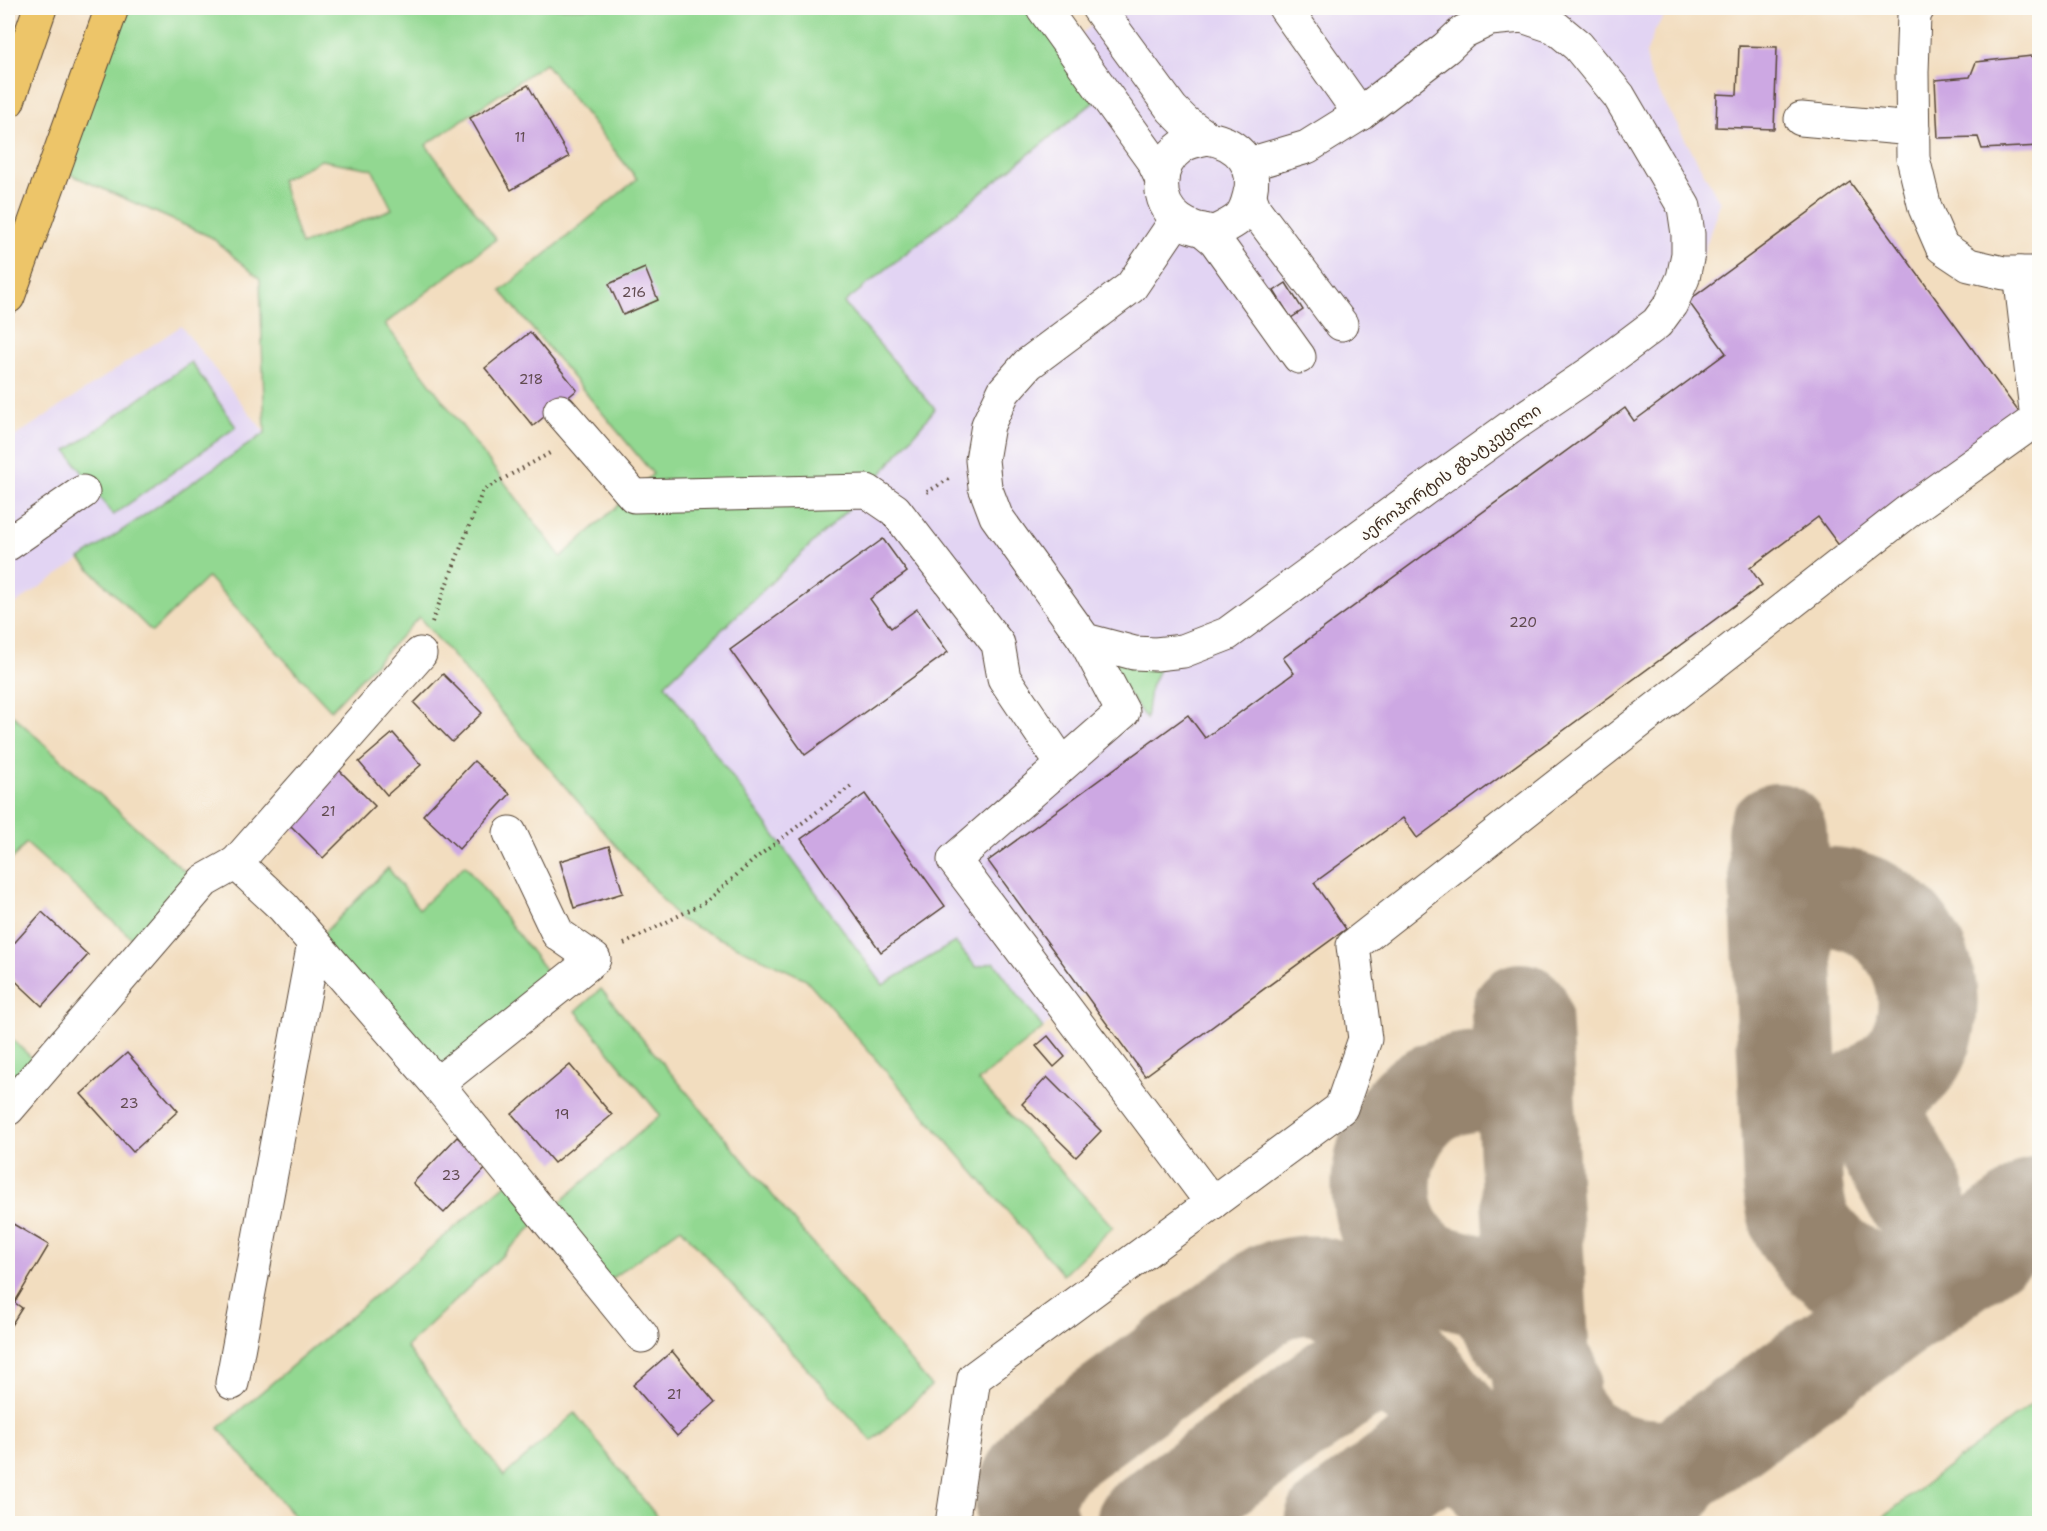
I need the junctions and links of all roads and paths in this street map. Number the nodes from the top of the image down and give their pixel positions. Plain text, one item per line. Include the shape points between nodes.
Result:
1 (40, 8) edge
2 (112, 8) edge
3 (1043, 8) edge
4 (1098, 8) edge
5 (1918, 8) edge
6 (1296, 11) edge
7 (8, 101) edge
8 (1360, 114) junction
9 (1801, 119) dead end
10 (1912, 129) junction
11 (1208, 138) junction
12 (1248, 164) junction
13 (1162, 180) junction
14 (1250, 197) junction
15 (1190, 225) junction
16 (2030, 273) edge
17 (8, 297) edge
18 (1341, 324) dead end
19 (1299, 357) dead end
20 (560, 411) dead end
21 (2038, 418) edge
22 (582, 436) junction
23 (982, 460) junction
24 (83, 492) dead end
25 (896, 510) junction
26 (8, 544) edge
27 (1085, 640) junction
28 (420, 654) joint
29 (1062, 764) junction
30 (851, 786) dead end
31 (510, 833) dead end
32 (236, 863) junction
33 (314, 943) junction
34 (594, 960) junction
35 (437, 1084) junction
36 (8, 1109) edge
37 (1212, 1203) junction
38 (642, 1336) dead end
39 (232, 1383) dead end
40 (952, 1524) edge

1 - 7 main road
2 - 17 main road
3 - 13 street via 1153,161
4 - 11 street via 1172,109
5 - 10 street via 1914,15
6 - 8 street
8 - 12 street, აეროპორტის გზატკეცილი via 1307,147
8 - 27 street, აეროპორტის გზატკეცილი via 1463,32 1490,19 1522,16 1555,27 1578,46 1619,96 1684,207 1688,254 1671,304 1658,323 1227,634 1183,651 1156,654 1134,653
9 - 10 street
10 - 16 street via 1913,158 1925,208 1942,247 1969,265 2004,273
11 - 12 street via 1236,148
11 - 13 street via 1183,145 1173,154
12 - 14 street via 1253,187
13 - 15 street via 1169,211
14 - 15 street via 1239,218 1215,232
14 - 18 street via 1255,210
15 - 19 street via 1215,240
15 - 23 street via 1131,287 1028,364 1004,390 988,425
16 - 21 street
20 - 22 street
21 - 37 street via 1911,509 1353,946 1365,1039 1341,1108
22 - 25 street via 634,496 867,491
22 - 28 path via 483,490
23 - 25 path
23 - 27 street via 985,487 996,516
24 - 26 street
25 - 29 street via 998,644 1004,678
27 - 29 street via 1123,712
28 - 32 street
29 - 37 street via 954,860
30 - 34 path via 756,858 707,901
31 - 34 street via 558,934
32 - 33 street
32 - 36 street via 204,881
33 - 35 street
33 - 39 street
34 - 35 street
35 - 38 street
37 - 40 street via 974,1378

